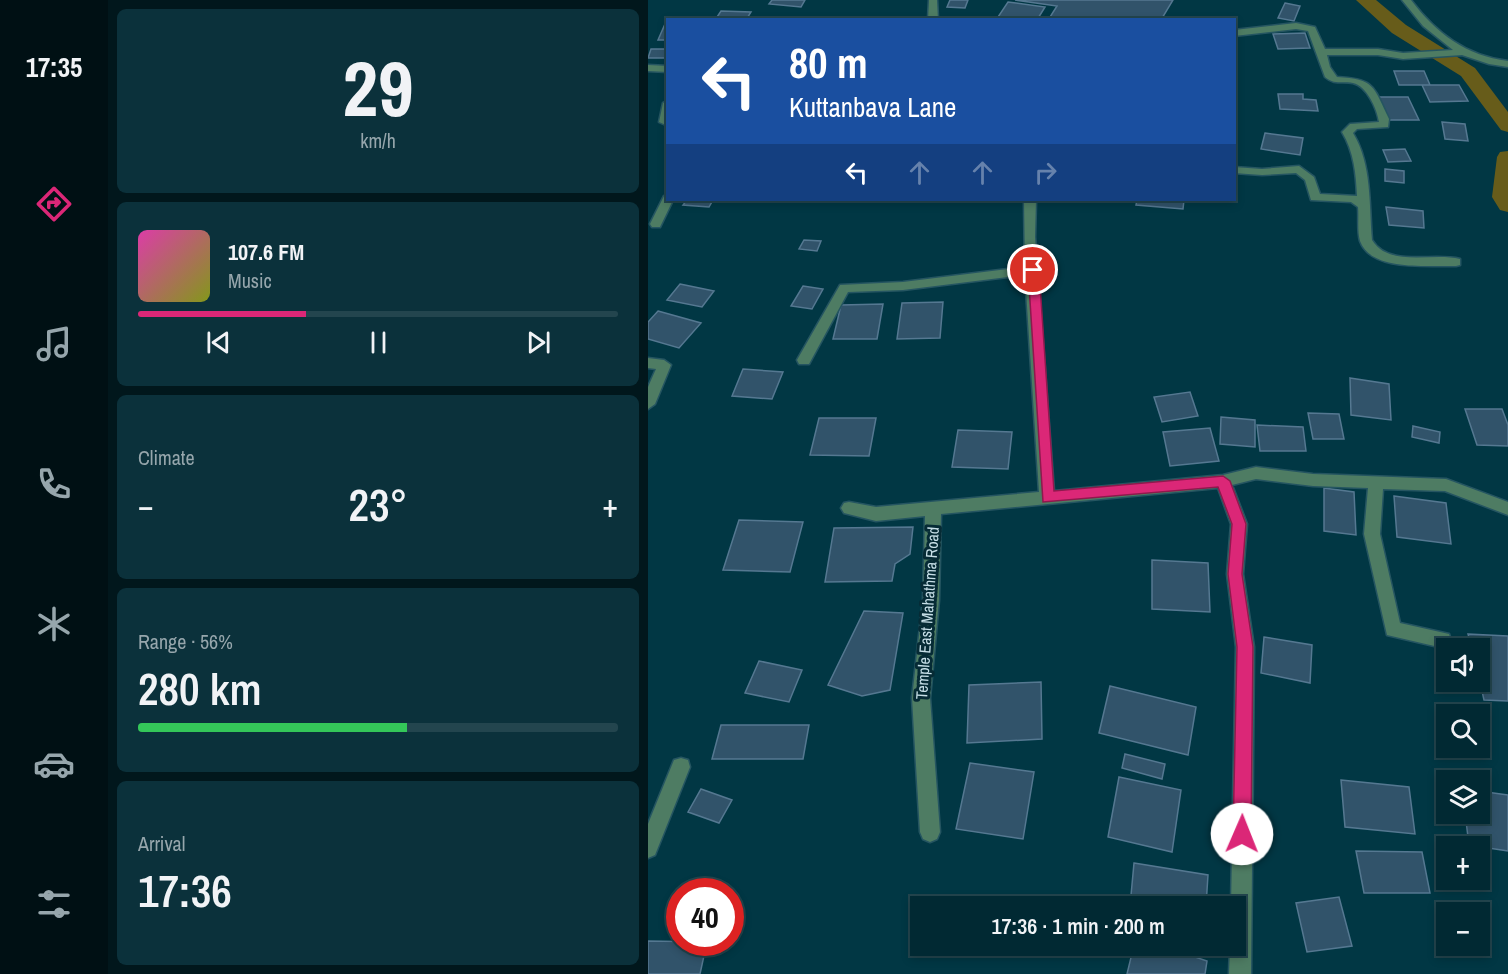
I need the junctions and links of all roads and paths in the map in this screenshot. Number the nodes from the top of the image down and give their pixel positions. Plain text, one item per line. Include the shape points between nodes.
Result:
1 (933, 0) edge
2 (1406, 0) edge
3 (933, 18) edge
4 (1236, 33) edge
5 (1322, 52) junction
6 (1461, 52) junction
7 (1508, 64) edge
8 (648, 68) edge
9 (666, 69) edge
10 (666, 106) edge
11 (666, 122) edge
12 (1236, 170) edge
13 (667, 201) edge
14 (1030, 201) edge
15 (1364, 206) junction
16 (656, 224) dead end
17 (1455, 262) dead end
18 (1033, 270) junction
19 (804, 360) dead end
20 (648, 363) edge
21 (648, 404) edge
22 (1223, 481) junction
23 (1376, 484) junction
24 (1047, 498) junction
25 (849, 508) dead end
26 (933, 508) junction
27 (1508, 509) edge
28 (1436, 638) edge
29 (681, 767) dead end
30 (930, 832) dead end
31 (648, 848) edge
32 (1240, 974) edge

1 - 3 street
2 - 6 street via 1422,23
4 - 5 street via 1296,26 1312,29
5 - 6 street via 1403,56
5 - 15 street via 1330,78 1365,85 1384,118 1384,125 1354,126 1347,132 1359,162
6 - 7 street
8 - 9 street
10 - 11 street
12 - 15 street via 1299,169 1310,179 1315,197 1354,199
13 - 16 street
14 - 18 street
15 - 17 street via 1366,240 1385,259
18 - 19 street via 903,286 843,288
18 - 24 street
20 - 21 street via 663,365
22 - 23 street, Temple East Mahathma Road via 1256,473
22 - 24 street, Temple East Mahathma Road
22 - 32 street via 1239,524 1235,574 1245,647
23 - 27 street, Temple East Mahathma Road via 1446,485
23 - 28 street via 1372,534 1393,629
24 - 26 street, Temple East Mahathma Road
25 - 26 street via 876,514
26 - 30 street, Temple East Mahathma Road via 931,600 921,698
29 - 31 street

